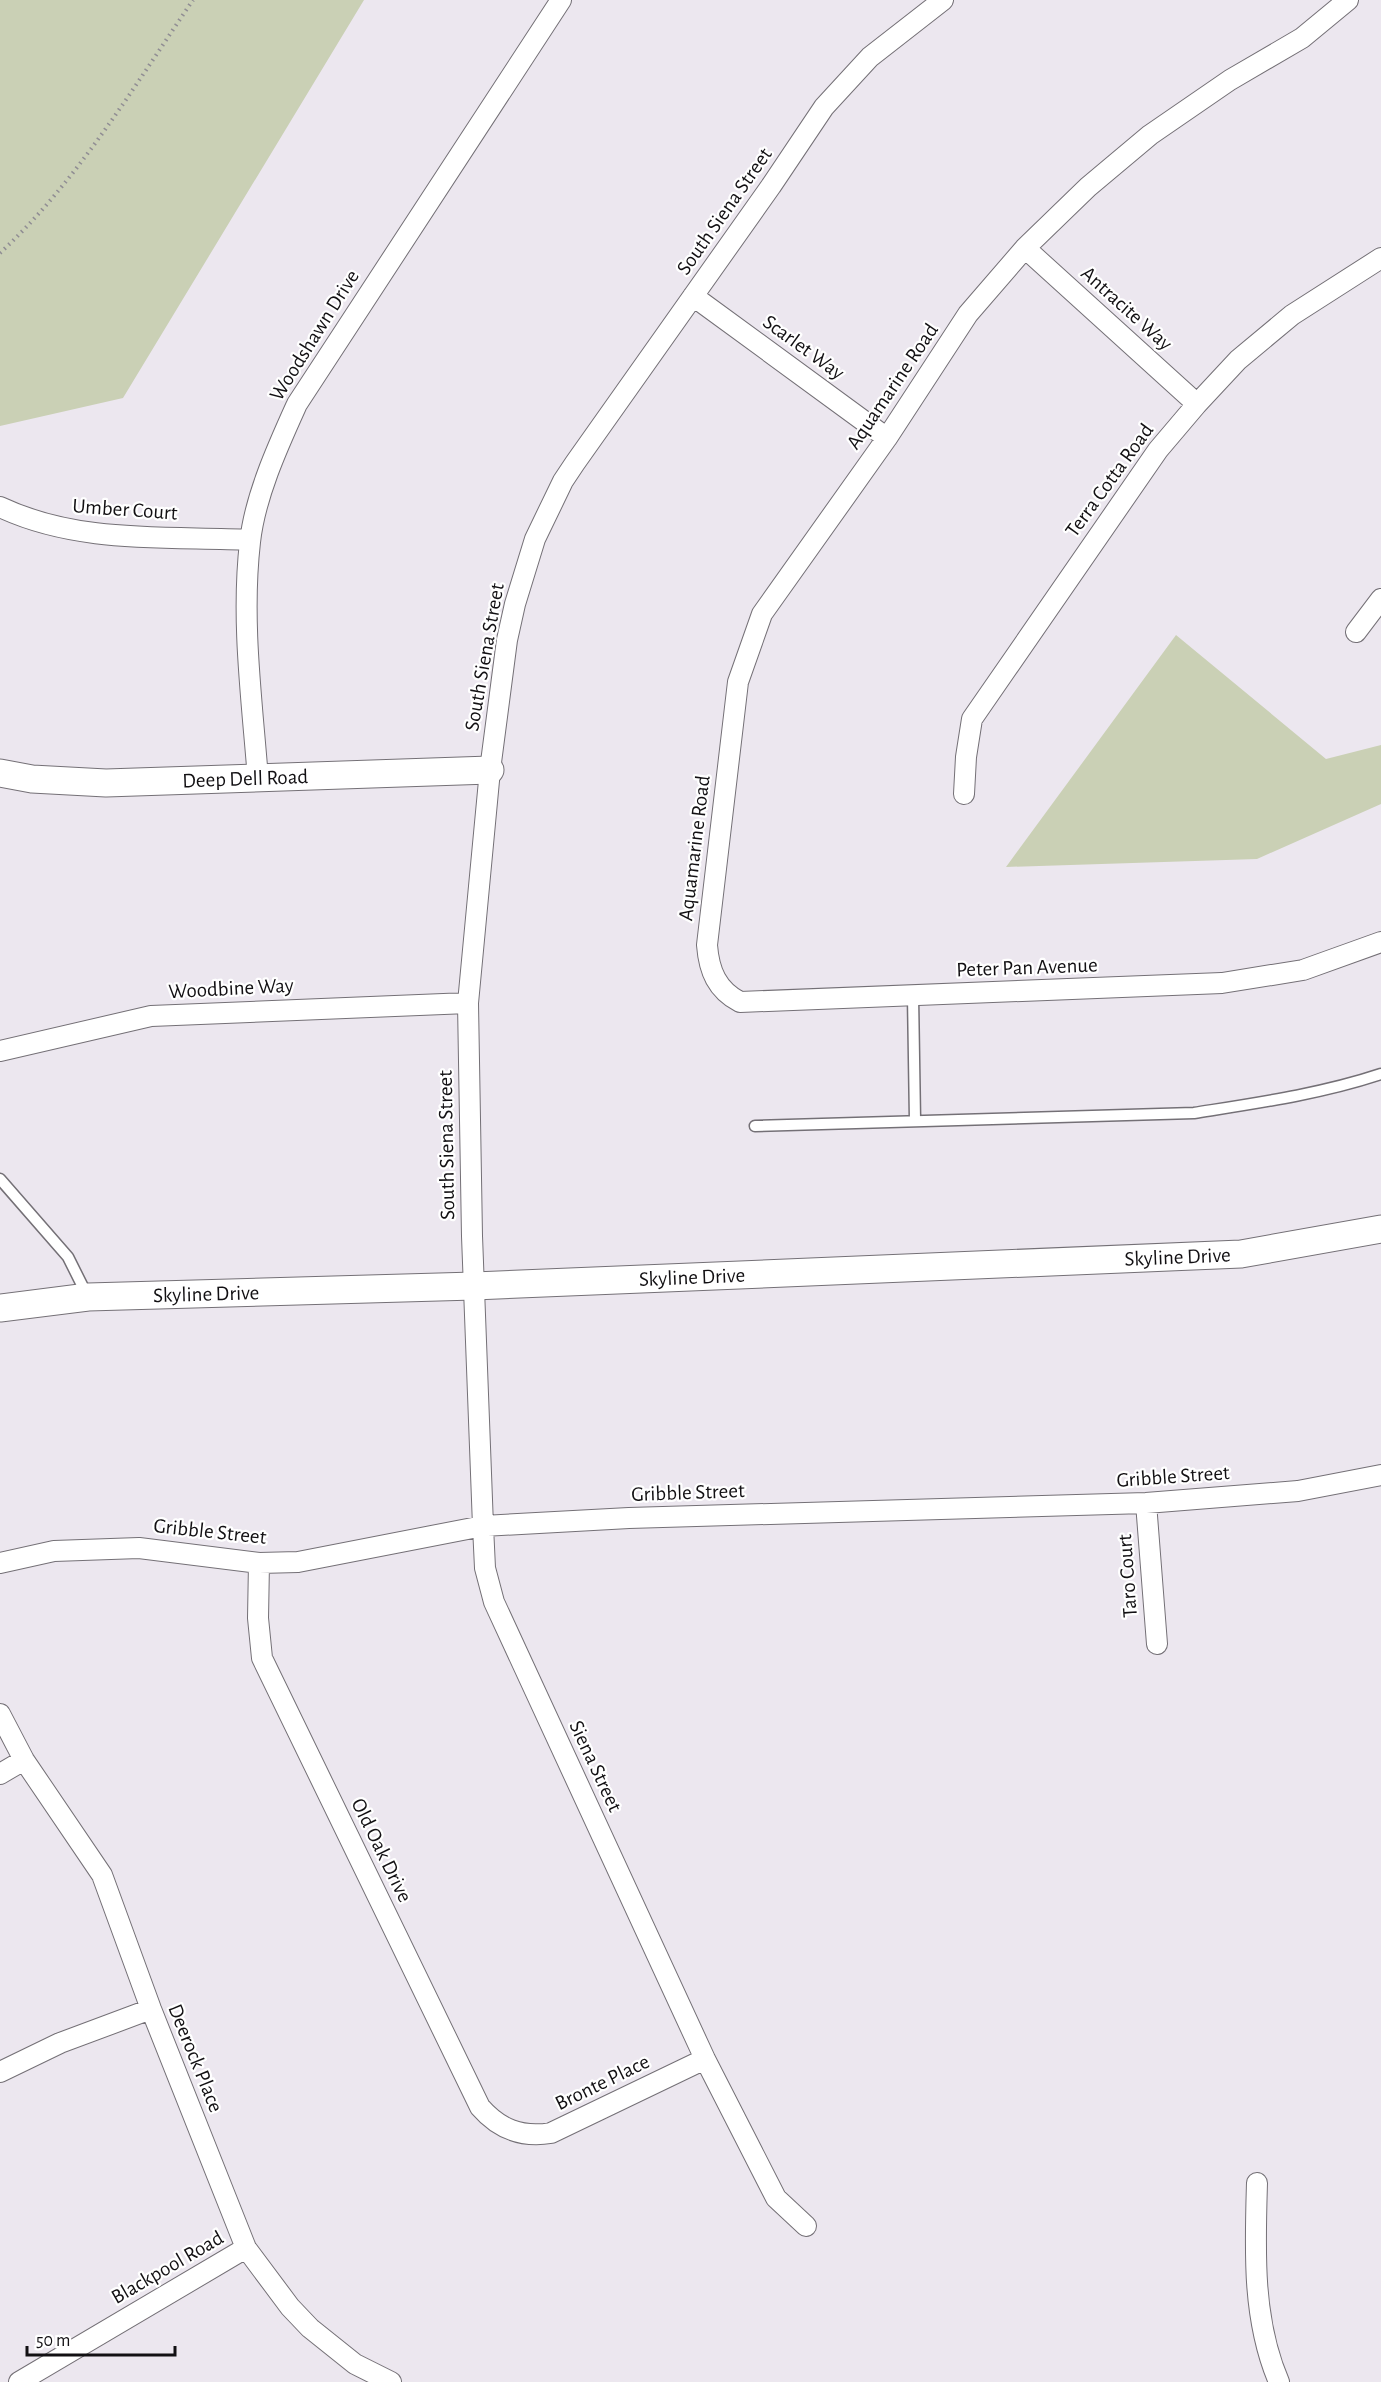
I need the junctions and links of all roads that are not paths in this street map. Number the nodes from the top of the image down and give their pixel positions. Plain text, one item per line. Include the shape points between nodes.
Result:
1 (561, 0) edge
2 (943, 0) edge
3 (1348, 0) edge
4 (1025, 248) junction
5 (1381, 258) edge
6 (693, 296) junction
7 (1197, 404) junction
8 (887, 438) junction
9 (0, 507) edge
10 (250, 540) junction
11 (1381, 599) edge
12 (1356, 632) dead end
13 (490, 770) junction
14 (0, 773) edge
15 (258, 779) junction
16 (964, 794) dead end
17 (707, 945) joint
18 (1380, 946) edge
19 (913, 996) junction
20 (468, 1003) junction
21 (0, 1051) edge
22 (1381, 1074) edge
23 (915, 1120) junction
24 (755, 1126) dead end
25 (0, 1179) edge
26 (1381, 1229) edge
27 (474, 1286) junction
28 (88, 1297) junction
29 (0, 1308) edge
30 (1381, 1475) edge
31 (1146, 1503) junction
32 (483, 1526) junction
33 (0, 1563) edge
34 (258, 1563) junction
35 (1157, 1644) dead end
36 (0, 1714) edge
37 (24, 1760) junction
38 (0, 1774) edge
39 (151, 2009) junction
40 (705, 2059) junction
41 (0, 2072) edge
42 (517, 2132) joint
43 (1257, 2183) dead end
44 (806, 2226) dead end
45 (246, 2248) junction
46 (19, 2382) edge
47 (391, 2382) edge
48 (1279, 2382) edge

1 - 10 street, Woodshawn Drive via 297,404 269,469
2 - 6 street, South Siena Street via 845,81
3 - 4 street, Aquamarine Road via 1302,38 1230,80 1150,135 1088,187
4 - 7 street, Antracite Way
4 - 8 street, Aquamarine Road via 968,314
5 - 7 street, Terra Cotta Road via 1292,315 1238,360
6 - 8 street, Scarlet Way
6 - 13 street, South Siena Street via 563,481 544,519 514,604
7 - 16 street, Terra Cotta Road via 1158,450 972,719
8 - 17 street, Aquamarine Road via 762,614 750,643 738,682
9 - 10 street, Umber Court via 39,524 86,534
10 - 15 street, Woodshawn Drive via 246,622
11 - 12 street
13 - 15 main road, Deep Dell Road
13 - 20 street, South Siena Street
14 - 15 main road, Deep Dell Road via 76,782
17 - 19 street, Peter Pan Avenue via 709,969 726,995 740,1002
18 - 19 street, Peter Pan Avenue via 1303,970 1245,981
19 - 23 lane
20 - 21 street, Woodbine Way via 151,1016
20 - 27 street, South Siena Street
22 - 23 lane via 1266,1102 1194,1113
23 - 24 lane
25 - 28 lane via 68,1257
26 - 27 main road, Skyline Drive via 1241,1254
27 - 28 main road, Skyline Drive
27 - 32 street, Siena Street
28 - 29 main road, Skyline Drive
30 - 31 street, Gribble Street via 1298,1491
31 - 32 street, Gribble Street
31 - 35 street, Taro Court
32 - 34 street, Gribble Street via 298,1562
32 - 40 street, Siena Street via 485,1568 494,1602
33 - 34 street, Gribble Street via 54,1551 139,1548
34 - 42 street, Old Oak Drive via 262,1658 480,2107 495,2124
36 - 37 street, Deerock Place
37 - 38 street
37 - 39 street, Deerock Place via 102,1875
39 - 41 street via 60,2043
39 - 45 street, Deerock Place
40 - 42 street, Bronte Place via 551,2133 533,2136
40 - 44 street, Siena Street via 776,2198
43 - 48 street via 1257,2291 1268,2358
45 - 46 street, Blackpool Road
45 - 47 street, Deerock Place via 310,2328 356,2364

